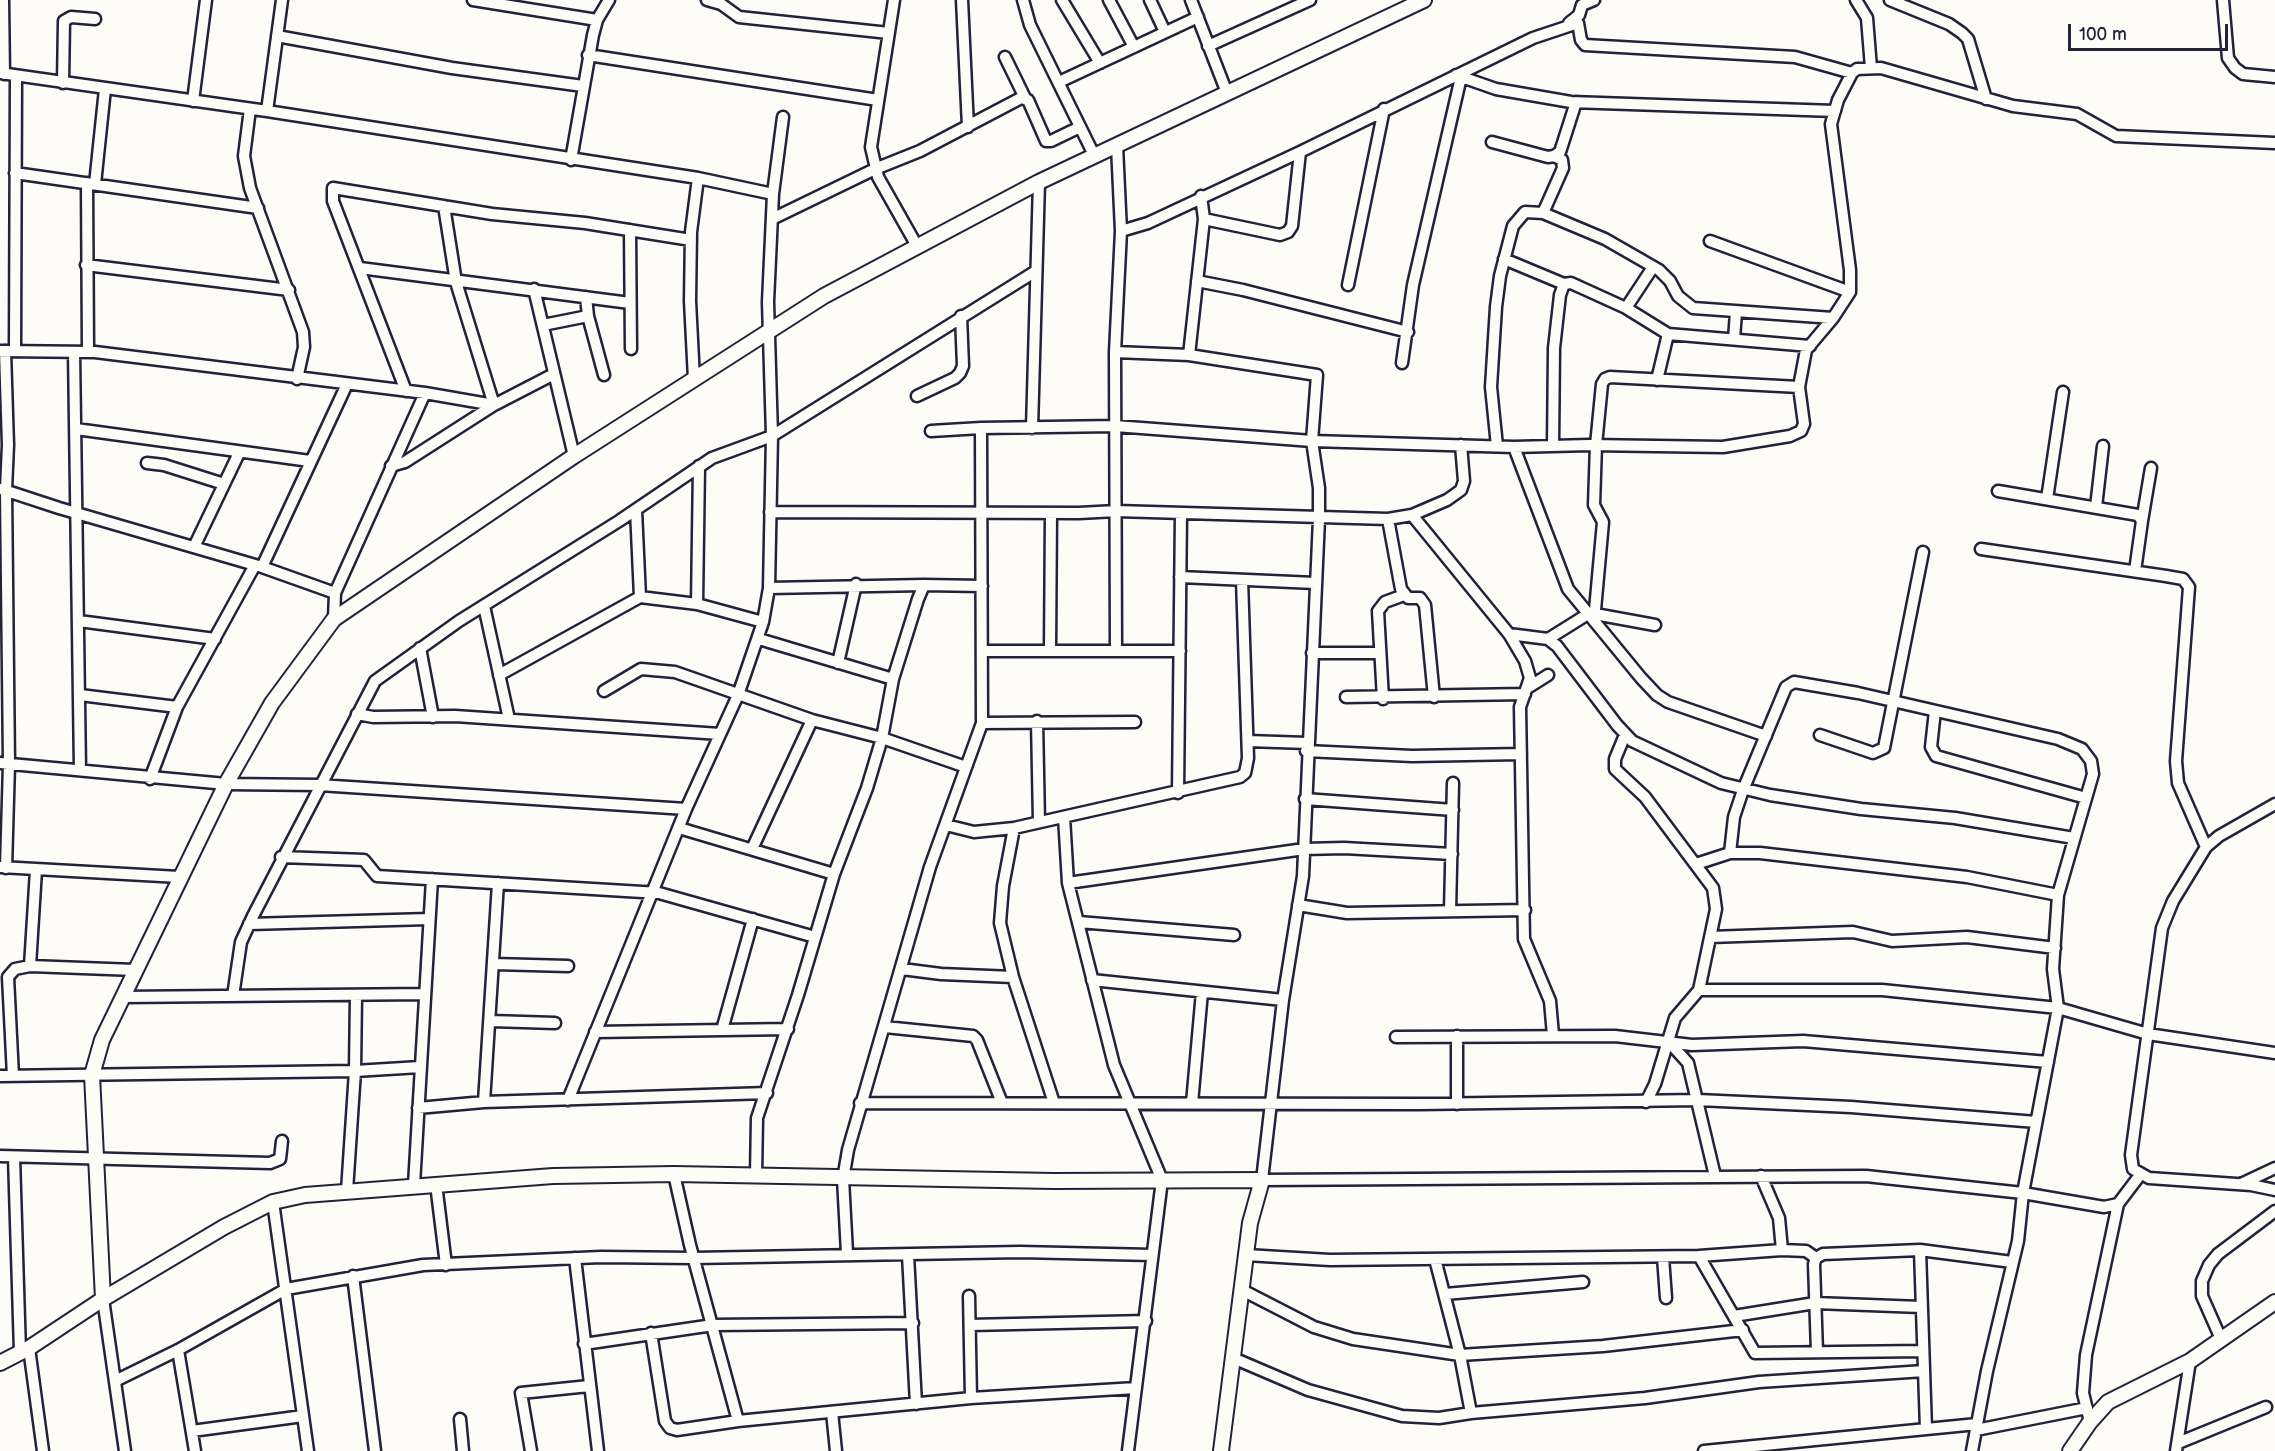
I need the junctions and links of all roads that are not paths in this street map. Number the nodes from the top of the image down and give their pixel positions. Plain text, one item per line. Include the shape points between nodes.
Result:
1 (3, 0) edge
2 (206, 0) edge
3 (282, 0) edge
4 (478, 0) edge
5 (609, 0) edge
6 (708, 0) edge
7 (894, 0) edge
8 (962, 0) edge
9 (1023, 0) edge
10 (1062, 0) edge
11 (1108, 0) edge
12 (1150, 0) edge
13 (1191, 0) edge
14 (1310, 0) edge
15 (1424, 0) edge
16 (1577, 0) edge
17 (1594, 0) edge
18 (1856, 0) edge
19 (1890, 0) edge
20 (2223, 0) edge
21 (1400, 5) edge
22 (1579, 15) junction
23 (1198, 17) junction
24 (94, 19) dead end
25 (597, 20) junction
26 (1564, 27) junction
27 (1165, 32) junction
28 (889, 33) junction
29 (277, 36) junction
30 (1134, 46) junction
31 (1208, 46) junction
32 (588, 55) junction
33 (1005, 57) dead end
34 (1100, 63) junction
35 (1871, 68) junction
36 (1852, 73) junction
37 (2, 74) edge
38 (16, 76) junction
39 (1458, 76) junction
40 (2275, 77) edge
41 (63, 82) junction
42 (1059, 82) junction
43 (583, 86) junction
44 (105, 89) junction
45 (1227, 93) junction
46 (1025, 98) junction
47 (1986, 99) junction
48 (878, 100) junction
49 (193, 101) junction
50 (1576, 102) junction
51 (250, 109) junction
52 (1384, 110) junction
53 (267, 111) junction
54 (1835, 111) junction
55 (783, 117) dead end
56 (968, 127) junction
57 (1080, 127) junction
58 (1492, 142) dead end
59 (2275, 143) edge
60 (1117, 146) junction
61 (1300, 152) junction
62 (1094, 155) junction
63 (1554, 156) junction
64 (571, 160) junction
65 (875, 169) junction
66 (15, 172) junction
67 (698, 178) junction
68 (1039, 182) junction
69 (91, 183) junction
70 (773, 194) junction
71 (1201, 196) junction
72 (444, 206) junction
73 (258, 208) junction
74 (1543, 213) junction
75 (774, 218) junction
76 (1204, 219) junction
77 (630, 230) junction
78 (1121, 231) junction
79 (691, 240) junction
80 (1710, 241) dead end
81 (917, 246) junction
82 (1504, 259) junction
83 (86, 265) junction
84 (1653, 267) junction
85 (360, 268) junction
86 (1036, 271) junction
87 (1197, 280) junction
88 (456, 282) junction
89 (1564, 284) junction
90 (1348, 285) dead end
91 (534, 289) junction
92 (289, 290) junction
93 (1850, 292) junction
94 (586, 297) junction
95 (630, 303) junction
96 (1626, 308) junction
97 (1736, 312) junction
98 (588, 316) junction
99 (961, 316) junction
100 (1833, 318) junction
101 (543, 325) junction
102 (769, 331) junction
103 (1408, 333) junction
104 (1668, 334) junction
105 (1734, 339) junction
106 (1809, 346) junction
107 (631, 349) dead end
108 (6, 351) edge
109 (88, 351) junction
110 (74, 352) junction
111 (1115, 352) junction
112 (1189, 355) junction
113 (1402, 363) dead end
114 (554, 374) junction
115 (604, 375) dead end
116 (297, 378) junction
117 (694, 379) junction
118 (1657, 380) junction
119 (347, 384) junction
120 (1799, 387) junction
121 (406, 391) junction
122 (2063, 392) dead end
123 (425, 393) junction
124 (917, 396) dead end
125 (494, 405) junction
126 (1115, 426) junction
127 (981, 428) junction
128 (1032, 428) junction
129 (76, 429) junction
130 (931, 431) dead end
131 (772, 436) junction
132 (1312, 441) junction
133 (1461, 445) junction
134 (1596, 445) junction
135 (1497, 446) junction
136 (1553, 446) junction
137 (2103, 446) dead end
138 (1514, 447) junction
139 (239, 453) junction
140 (574, 456) junction
141 (310, 461) junction
142 (147, 463) dead end
143 (391, 466) junction
144 (699, 466) junction
145 (2151, 468) dead end
146 (225, 483) junction
147 (3, 489) edge
148 (1998, 491) dead end
149 (2047, 499) junction
150 (2096, 507) junction
151 (636, 510) junction
152 (1116, 511) junction
153 (78, 513) junction
154 (770, 513) junction
155 (980, 513) junction
156 (1051, 513) junction
157 (1181, 513) junction
158 (1412, 515) junction
159 (1319, 519) junction
160 (1388, 519) junction
161 (2142, 521) junction
162 (194, 547) junction
163 (1981, 549) dead end
164 (1923, 552) dead end
165 (258, 566) junction
166 (2135, 571) junction
167 (1180, 577) junction
168 (1242, 580) junction
169 (1316, 583) junction
170 (856, 584) junction
171 (924, 585) junction
172 (982, 586) junction
173 (769, 588) junction
174 (335, 593) junction
175 (1404, 595) junction
176 (640, 597) junction
177 (697, 604) junction
178 (484, 606) junction
179 (1592, 616) junction
180 (334, 619) junction
181 (79, 621) junction
182 (763, 622) junction
183 (1655, 625) dead end
184 (1509, 634) junction
185 (215, 639) junction
186 (759, 639) junction
187 (1548, 639) junction
188 (420, 648) junction
189 (983, 651) junction
190 (1050, 651) junction
191 (1116, 651) junction
192 (1179, 651) junction
193 (1312, 653) junction
194 (1380, 653) junction
195 (838, 663) junction
196 (499, 675) junction
197 (1548, 675) dead end
198 (893, 679) junction
199 (604, 691) dead end
200 (1527, 691) junction
201 (80, 695) junction
202 (738, 695) junction
203 (1346, 697) dead end
204 (1434, 697) junction
205 (1383, 699) junction
206 (1892, 701) junction
207 (177, 707) junction
208 (1935, 711) junction
209 (357, 714) junction
210 (433, 717) junction
211 (509, 719) junction
212 (812, 720) junction
213 (1037, 721) junction
214 (1135, 722) dead end
215 (982, 723) junction
216 (720, 734) junction
217 (1625, 735) junction
218 (1820, 735) dead end
219 (1766, 736) junction
220 (882, 738) junction
221 (1248, 741) junction
222 (1307, 747) junction
223 (1521, 754) junction
224 (5, 764) edge
225 (966, 767) junction
226 (80, 770) junction
227 (150, 779) junction
228 (1453, 783) dead end
229 (226, 784) junction
230 (319, 785) junction
231 (1743, 790) junction
232 (1178, 793) junction
233 (2086, 798) junction
234 (1305, 799) junction
235 (2275, 804) edge
236 (686, 809) junction
237 (1452, 810) junction
238 (1064, 817) junction
239 (1039, 822) junction
240 (946, 825) junction
241 (678, 828) junction
242 (1014, 828) junction
243 (2074, 838) junction
244 (2206, 847) junction
245 (752, 849) junction
246 (1304, 849) junction
247 (1730, 853) junction
248 (1452, 854) junction
249 (281, 857) junction
250 (1696, 864) junction
251 (3, 868) edge
252 (36, 870) junction
253 (834, 874) junction
254 (179, 877) junction
255 (432, 879) junction
256 (498, 883) junction
257 (1068, 883) junction
258 (652, 892) junction
259 (2058, 895) junction
260 (1298, 905) junction
261 (1525, 910) junction
262 (1450, 911) junction
263 (429, 918) junction
264 (753, 919) junction
265 (1080, 922) junction
266 (249, 924) junction
267 (1234, 935) dead end
268 (815, 937) junction
269 (1710, 937) junction
270 (2055, 948) junction
271 (494, 964) junction
272 (30, 966) junction
273 (568, 966) dead end
274 (902, 969) junction
275 (135, 970) junction
276 (1013, 977) junction
277 (1092, 981) junction
278 (1699, 990) junction
279 (1202, 992) junction
280 (425, 994) junction
281 (356, 995) junction
282 (233, 996) junction
283 (123, 997) junction
284 (1283, 1000) junction
285 (2058, 1008) junction
286 (491, 1021) junction
287 (555, 1023) dead end
288 (885, 1027) junction
289 (788, 1029) junction
290 (722, 1030) junction
291 (595, 1032) junction
292 (2148, 1034) junction
293 (1553, 1035) junction
294 (1457, 1036) junction
295 (1396, 1037) dead end
296 (1669, 1042) junction
297 (2275, 1053) edge
298 (2048, 1062) junction
299 (420, 1067) junction
300 (355, 1071) junction
301 (92, 1075) junction
302 (0, 1076) edge
303 (13, 1076) junction
304 (767, 1093) junction
305 (568, 1100) junction
306 (1698, 1100) junction
307 (484, 1102) junction
308 (1646, 1102) junction
309 (860, 1103) junction
310 (1002, 1103) junction
311 (1054, 1103) junction
312 (1128, 1103) junction
313 (1192, 1103) junction
314 (1271, 1103) junction
315 (1457, 1104) junction
316 (418, 1108) junction
317 (2036, 1122) junction
318 (282, 1141) dead end
319 (0, 1156) edge
320 (14, 1157) junction
321 (94, 1159) junction
322 (2275, 1168) edge
323 (674, 1174) junction
324 (2140, 1175) junction
325 (756, 1176) junction
326 (1715, 1176) junction
327 (1761, 1176) junction
328 (843, 1179) junction
329 (1162, 1180) junction
330 (1262, 1180) junction
331 (436, 1184) junction
332 (2241, 1184) junction
333 (414, 1185) junction
334 (2275, 1190) edge
335 (347, 1191) junction
336 (2023, 1193) junction
337 (273, 1202) junction
338 (2118, 1204) junction
339 (2275, 1211) edge
340 (1782, 1250) junction
341 (1920, 1250) junction
342 (847, 1253) junction
343 (908, 1255) junction
344 (1152, 1255) junction
345 (1246, 1255) junction
346 (1699, 1256) junction
347 (1663, 1257) junction
348 (575, 1258) junction
349 (694, 1258) junction
350 (1816, 1258) junction
351 (1435, 1259) junction
352 (2012, 1262) junction
353 (446, 1265) junction
354 (353, 1276) junction
355 (1583, 1281) dead end
356 (286, 1289) junction
357 (1242, 1290) junction
358 (1445, 1294) junction
359 (969, 1296) dead end
360 (1666, 1298) dead end
361 (103, 1299) junction
362 (2275, 1302) edge
363 (1815, 1303) junction
364 (1921, 1307) junction
365 (1734, 1316) junction
366 (1146, 1321) junction
367 (912, 1323) junction
368 (713, 1325) junction
369 (970, 1325) junction
370 (1743, 1330) junction
371 (651, 1333) junction
372 (2221, 1339) junction
373 (584, 1344) junction
374 (24, 1350) junction
375 (178, 1350) junction
376 (1923, 1351) junction
377 (1817, 1352) junction
378 (1460, 1355) junction
379 (1233, 1358) junction
380 (2190, 1361) junction
381 (0, 1363) edge
382 (1924, 1371) junction
383 (115, 1381) junction
384 (589, 1386) junction
385 (1136, 1388) junction
386 (971, 1398) junction
387 (916, 1404) junction
388 (2266, 1407) dead end
389 (2087, 1408) junction
390 (832, 1412) junction
391 (1471, 1413) junction
392 (303, 1416) junction
393 (460, 1419) dead end
394 (738, 1421) junction
395 (2090, 1422) junction
396 (1977, 1427) junction
397 (1926, 1429) junction
398 (192, 1431) junction
399 (2177, 1447) edge
400 (1726, 1450) edge
401 (43, 1451) edge
402 (125, 1451) edge
403 (195, 1451) edge
404 (308, 1451) edge
405 (375, 1451) edge
406 (463, 1451) edge
407 (531, 1451) edge
408 (598, 1451) edge
409 (836, 1451) edge
410 (1128, 1451) edge
411 (1221, 1451) edge
412 (1704, 1451) edge
413 (1972, 1451) edge
414 (2070, 1451) edge

1 - 37 street
2 - 49 street
3 - 29 street
4 - 25 street
5 - 25 street
6 - 28 street via 740,17
7 - 28 street
8 - 56 street
9 - 42 street via 1030,25
10 - 34 street
11 - 30 street
12 - 27 street
13 - 23 street
14 - 31 street
15 - 21 street
16 - 22 street
17 - 22 street via 1582,5
18 - 35 street via 1867,18
19 - 47 street via 1949,24 1968,39
20 - 40 street via 2228,58 2243,74
21 - 45 street
22 - 26 street
23 - 27 street
23 - 31 street
24 - 41 street via 71,17 64,21
25 - 32 street
26 - 36 street via 1578,23 1585,45 1795,57
26 - 39 street via 1533,38
27 - 30 street
28 - 48 street
29 - 43 street via 452,68
29 - 53 street
30 - 34 street
31 - 45 street
32 - 43 street
32 - 48 street
33 - 46 street
34 - 42 street
35 - 36 street
35 - 47 street
36 - 54 street
37 - 38 street
38 - 41 street
38 - 66 street
39 - 50 street via 1496,89
39 - 52 street
39 - 103 street via 1413,285
41 - 44 street
42 - 57 street
43 - 64 street
44 - 49 street
44 - 69 street
45 - 60 street
46 - 56 street
46 - 57 street via 1046,141
47 - 59 street via 2077,114 2116,136
48 - 65 street via 871,147
49 - 51 street
50 - 54 street
50 - 63 street via 1560,152
51 - 53 street
51 - 73 street via 244,156
52 - 61 street
52 - 90 street
53 - 64 street
54 - 93 street via 1832,124
55 - 70 street
56 - 65 street
57 - 62 street
58 - 63 street
60 - 62 street
60 - 78 street
61 - 71 street
61 - 76 street via 1292,226 1288,232 1280,235
62 - 68 street
63 - 74 street via 1562,160 1563,168
64 - 67 street
65 - 75 street
65 - 81 street
66 - 69 street
66 - 108 street
67 - 70 street
67 - 79 street
68 - 81 street
68 - 86 street
69 - 73 street
69 - 83 street
70 - 75 street
71 - 76 street
71 - 78 street via 1148,223
72 - 77 street
72 - 85 street via 333,188 333,201
72 - 88 street
73 - 92 street
74 - 82 street via 1530,210 1519,217
74 - 84 street via 1605,239
75 - 102 street
76 - 87 street
77 - 79 street
77 - 95 street
78 - 111 street
79 - 117 street
80 - 93 street
81 - 102 street
82 - 89 street
82 - 135 street via 1496,307 1491,387
83 - 92 street
83 - 109 street
84 - 96 street
84 - 97 street via 1693,308
85 - 88 street
85 - 121 street
86 - 99 street
86 - 128 street
87 - 103 street
87 - 112 street
88 - 91 street
88 - 125 street
89 - 96 street via 1571,282
89 - 136 street via 1554,348
91 - 94 street
91 - 101 street
92 - 116 street via 303,333
93 - 100 street
94 - 95 street
94 - 98 street
95 - 107 street
96 - 104 street
97 - 100 street
97 - 105 street
98 - 101 street
98 - 115 street
99 - 124 street via 960,373
99 - 131 street
100 - 106 street
101 - 114 street
102 - 117 street
102 - 131 street
103 - 113 street
104 - 105 street
104 - 118 street
105 - 106 street
106 - 120 street
108 - 110 street
108 - 147 street via 8,445
109 - 110 street
109 - 116 street
110 - 129 street
111 - 112 street
111 - 126 street
112 - 132 street via 1317,375
114 - 125 street
114 - 140 street
116 - 119 street
117 - 140 street
118 - 120 street
118 - 134 street via 1605,380
119 - 121 street
119 - 141 street
120 - 134 street via 1804,424 1790,436 1723,447
121 - 123 street
122 - 149 street
123 - 125 street
123 - 143 street
125 - 143 street via 405,462
126 - 128 street
126 - 132 street
126 - 152 street
127 - 128 street
127 - 130 street
127 - 155 street
129 - 139 street
129 - 153 street
131 - 144 street
131 - 154 street
132 - 133 street
132 - 159 street via 1320,488
133 - 135 street
133 - 158 street via 1461,490
134 - 136 street
134 - 179 street via 1594,505 1602,517 1603,528
135 - 138 street
136 - 138 street
137 - 150 street
138 - 179 street via 1568,589
139 - 141 street
139 - 146 street
140 - 180 street
141 - 165 street
142 - 146 street
143 - 174 street
144 - 151 street
144 - 177 street
145 - 161 street
146 - 162 street
147 - 153 street
147 - 224 street
148 - 149 street
149 - 150 street
150 - 161 street via 2138,515
151 - 176 street
151 - 178 street
152 - 156 street
152 - 157 street
152 - 191 street
153 - 162 street
153 - 181 street
154 - 155 street
154 - 173 street
155 - 156 street
155 - 172 street
156 - 190 street
157 - 159 street
157 - 167 street
158 - 160 street
158 - 184 street
159 - 160 street
159 - 169 street
160 - 175 street
161 - 166 street
162 - 165 street
163 - 166 street
164 - 206 street
165 - 174 street
165 - 185 street
166 - 244 street via 2183,579 2189,587 2176,761 2178,783
167 - 168 street
167 - 192 street
168 - 169 street
168 - 221 street
169 - 193 street
170 - 171 street
170 - 173 street
170 - 195 street
171 - 172 street
171 - 198 street
172 - 189 street
173 - 182 street
174 - 180 street
175 - 194 street via 1379,605
175 - 204 street via 1420,598 1425,605
176 - 177 street
176 - 196 street
177 - 182 street
178 - 188 street
178 - 196 street
179 - 183 street
179 - 187 street
179 - 219 street via 1657,695
180 - 229 street via 272,703
181 - 185 street
181 - 201 street
182 - 186 street
184 - 187 street
184 - 200 street via 1525,661 1530,678
185 - 207 street
186 - 195 street
186 - 202 street
187 - 217 street
188 - 209 street via 375,681
188 - 210 street
189 - 190 street
189 - 215 street
190 - 191 street
191 - 192 street
192 - 232 street
193 - 194 street
193 - 222 street
194 - 205 street
195 - 198 street
196 - 211 street
197 - 200 street
198 - 220 street
199 - 202 street via 641,669 650,668 675,672
200 - 204 street
200 - 223 street via 1520,707
201 - 207 street
201 - 226 street
202 - 212 street
202 - 216 street
203 - 205 street
204 - 205 street
206 - 208 street
206 - 218 street via 1884,748 1879,752
206 - 219 street via 1794,682 1786,687
207 - 227 street
208 - 233 street via 1930,747 1936,756
208 - 233 street via 2058,739 2082,749 2091,761 2093,774
209 - 210 street
209 - 230 street
210 - 211 street
211 - 216 street
212 - 220 street
212 - 245 street
213 - 214 street
213 - 215 street
213 - 239 street
215 - 225 street
216 - 236 street
217 - 231 street via 1699,774
217 - 250 street via 1615,769 1645,797
219 - 231 street
220 - 225 street
220 - 253 street
221 - 222 street
221 - 232 street via 1245,773 1240,777
222 - 223 street via 1412,756
222 - 234 street
223 - 261 street
224 - 226 street
224 - 251 street
225 - 240 street
226 - 227 street
227 - 229 street
228 - 237 street
229 - 230 street
229 - 254 street
230 - 236 street
230 - 249 street
231 - 243 street
231 - 247 street via 1734,817
232 - 238 street
233 - 243 street
234 - 237 street
234 - 246 street
235 - 244 street
236 - 241 street
237 - 248 street
238 - 239 street
238 - 257 street
239 - 242 street
240 - 242 street via 974,832
240 - 274 street via 930,867
241 - 245 street
241 - 258 street
242 - 276 street via 1000,907
243 - 259 street
244 - 292 street via 2173,901 2162,928
245 - 253 street
246 - 248 street
246 - 257 street
246 - 260 street
247 - 250 street
247 - 259 street via 1760,853 1967,877
248 - 262 street
249 - 255 street via 364,860 377,876
249 - 266 street
250 - 269 street via 1713,888 1716,909
251 - 252 street
252 - 254 street
252 - 272 street
253 - 268 street
254 - 275 street
255 - 256 street
255 - 263 street
256 - 258 street
256 - 271 street
257 - 265 street
258 - 264 street
258 - 291 street
259 - 270 street
260 - 262 street via 1347,913
260 - 284 street
261 - 262 street
261 - 293 street via 1524,939 1550,1001
263 - 266 street
263 - 280 street
264 - 268 street
264 - 290 street
265 - 267 street
265 - 277 street
266 - 282 street
268 - 289 street
269 - 270 street via 1853,932 1892,941 1967,937
269 - 278 street
270 - 285 street
271 - 273 street
271 - 286 street
272 - 275 street
272 - 303 street via 15,969 8,977
274 - 276 street
274 - 288 street
275 - 283 street
276 - 311 street
277 - 279 street
277 - 312 street
278 - 285 street via 1882,990
278 - 296 street via 1675,1018
279 - 284 street
279 - 313 street
280 - 281 street
280 - 299 street
281 - 282 street
281 - 300 street
282 - 283 street
283 - 301 street via 102,1040
284 - 314 street
285 - 292 street
285 - 298 street
286 - 287 street
286 - 307 street
288 - 309 street
288 - 310 street via 973,1036
289 - 290 street
289 - 304 street
290 - 291 street
291 - 305 street
292 - 297 street
292 - 324 street via 2131,1155 2133,1169
293 - 294 street
293 - 296 street
294 - 295 street
294 - 315 street
296 - 298 street via 1852,1043
296 - 306 street via 1688,1063
296 - 308 street
298 - 317 street
299 - 300 street
299 - 316 street
300 - 301 street
300 - 335 street
301 - 303 street
301 - 321 street
302 - 303 street
304 - 305 street
304 - 325 street via 757,1118
305 - 307 street
306 - 308 street
306 - 317 street
306 - 326 street
307 - 316 street
308 - 315 street
309 - 310 street
309 - 328 street
310 - 311 street
311 - 312 street
312 - 313 street
312 - 329 street
313 - 314 street
314 - 315 street
314 - 330 street
316 - 333 street
317 - 336 street
318 - 321 street via 280,1159 270,1163
319 - 320 street
320 - 321 street
320 - 374 street
321 - 361 street
322 - 332 street
323 - 325 street
323 - 331 street via 553,1176
323 - 349 street
324 - 332 street
324 - 338 street
325 - 328 street
326 - 327 street
326 - 330 street
327 - 336 street via 1866,1176
327 - 340 street via 1779,1218
328 - 329 street
328 - 342 street
329 - 330 street
329 - 344 street
330 - 345 street
331 - 333 street
331 - 353 street
332 - 334 street
333 - 335 street
335 - 337 street
336 - 338 street via 2104,1207
336 - 352 street
337 - 356 street
337 - 361 street
338 - 389 street via 2086,1355 2083,1393
339 - 372 street via 2218,1254 2202,1281 2202,1296
340 - 346 street
340 - 350 street via 1806,1251
341 - 350 street via 1823,1254
341 - 352 street
341 - 364 street
342 - 343 street
342 - 349 street
343 - 344 street
343 - 367 street
344 - 366 street
345 - 351 street via 1330,1260
345 - 357 street
346 - 347 street
346 - 365 street
347 - 351 street
347 - 360 street
348 - 349 street
348 - 353 street
348 - 373 street
349 - 368 street
350 - 363 street
351 - 358 street
352 - 396 street
353 - 354 street
354 - 356 street
354 - 405 street
355 - 358 street
356 - 375 street
356 - 392 street
357 - 378 street via 1314,1327 1353,1339
357 - 379 street
358 - 378 street
359 - 369 street
361 - 374 street
361 - 383 street
362 - 372 street
363 - 364 street
363 - 365 street
363 - 377 street
364 - 376 street
365 - 370 street
366 - 369 street
366 - 385 street
367 - 368 street
367 - 387 street
368 - 371 street
368 - 394 street
369 - 386 street
370 - 377 street via 1755,1353
370 - 378 street via 1603,1346
371 - 373 street
371 - 394 street via 665,1421 670,1428
372 - 380 street
373 - 384 street
374 - 381 street
374 - 401 street
375 - 383 street
375 - 398 street
376 - 377 street
376 - 382 street
378 - 391 street
379 - 391 street via 1308,1390 1402,1416 1439,1418
379 - 411 street
380 - 395 street via 2108,1402
380 - 399 street
382 - 391 street via 1759,1383 1645,1398
382 - 397 street
383 - 402 street
384 - 407 street via 521,1393
384 - 408 street
385 - 386 street
385 - 410 street
386 - 387 street
387 - 390 street
388 - 399 street
389 - 395 street
389 - 396 street
390 - 394 street
390 - 409 street
392 - 398 street
392 - 404 street
393 - 406 street
395 - 414 street
396 - 397 street
396 - 413 street
397 - 400 street
398 - 403 street
400 - 412 street

